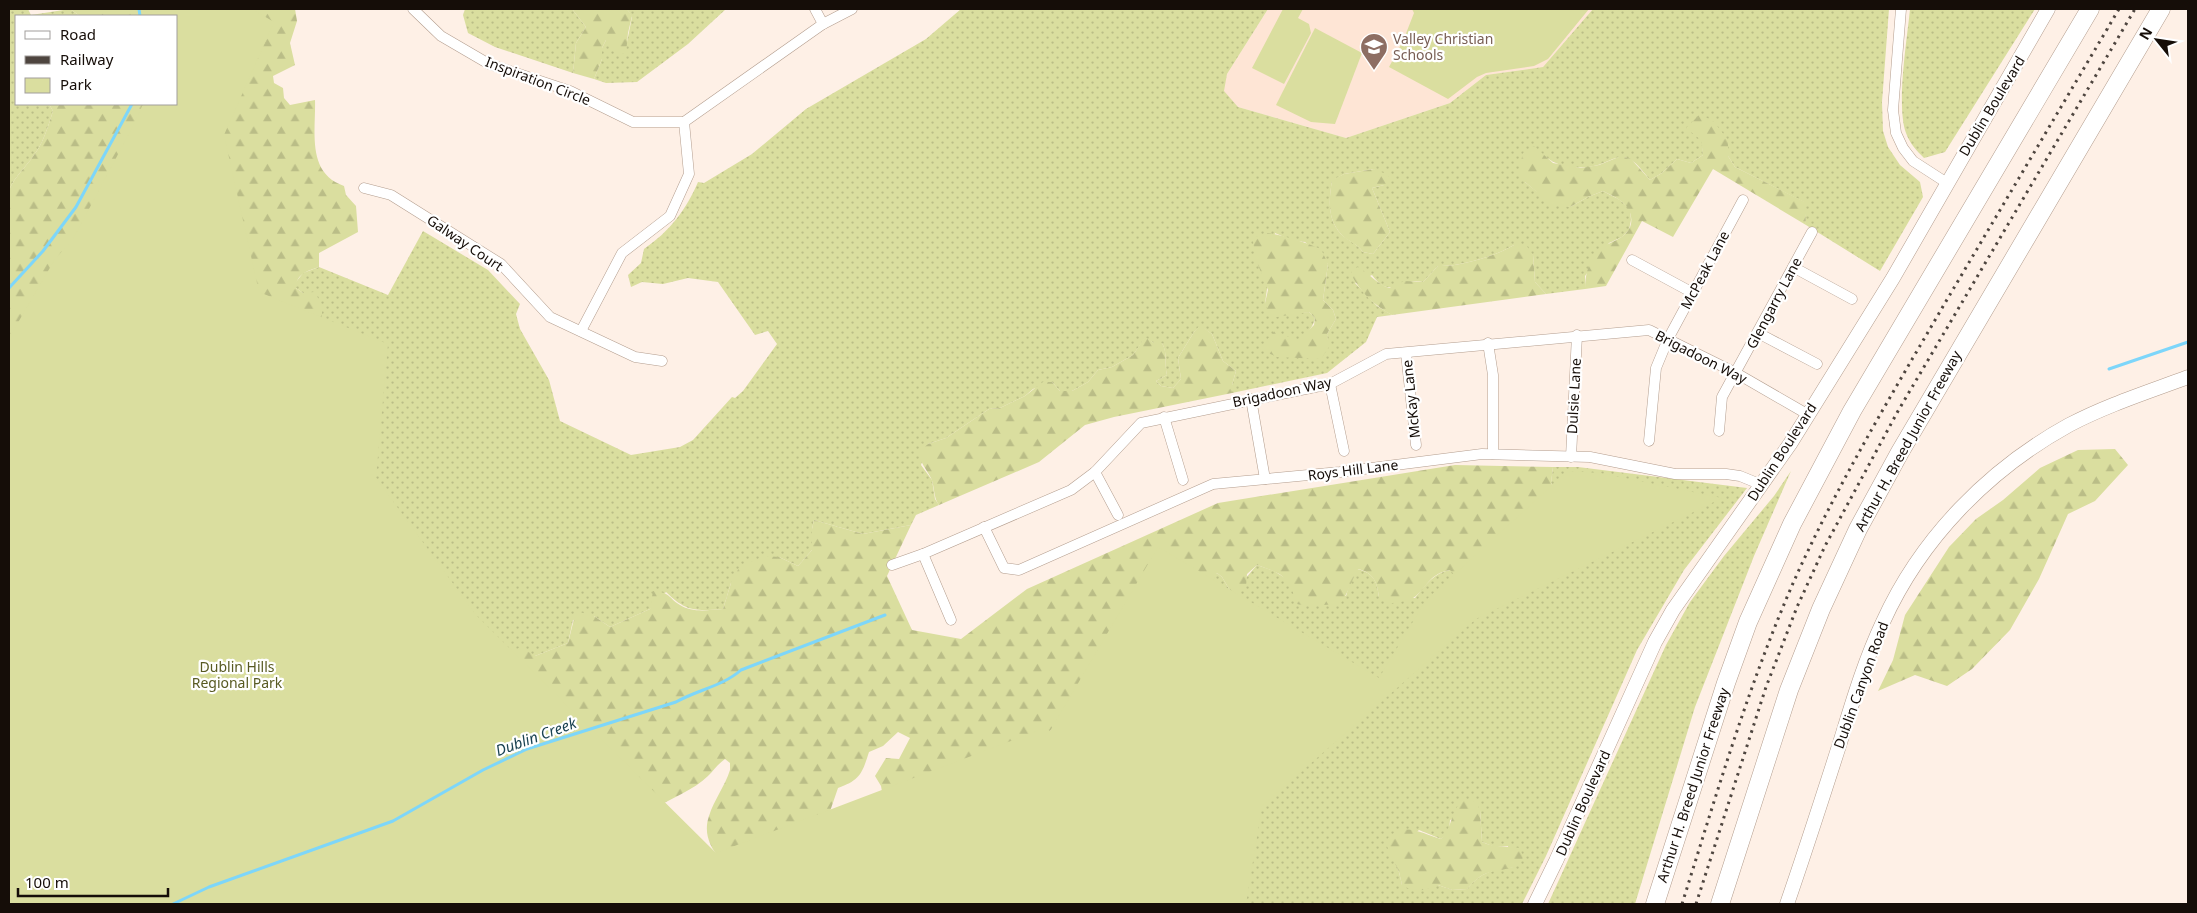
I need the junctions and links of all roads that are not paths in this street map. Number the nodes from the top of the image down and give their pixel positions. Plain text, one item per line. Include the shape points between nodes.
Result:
1 (413, 9) edge
2 (815, 9) edge
3 (852, 9) edge
4 (1901, 9) edge
5 (2048, 9) edge
6 (2090, 9) edge
7 (2161, 9) edge
8 (823, 24) junction
9 (684, 122) junction
10 (1946, 183) junction
11 (364, 188) dead end
12 (1743, 200) dead end
13 (1812, 232) dead end
14 (1632, 260) dead end
15 (1793, 267) junction
16 (1693, 293) junction
17 (1852, 299) dead end
18 (581, 331) junction
19 (1758, 333) junction
20 (1577, 335) junction
21 (1668, 339) junction
22 (1488, 344) junction
23 (1406, 353) junction
24 (662, 361) dead end
25 (1817, 364) dead end
26 (1736, 373) junction
27 (2188, 377) edge
28 (1330, 384) junction
29 (1251, 399) junction
30 (1807, 414) junction
31 (1164, 417) junction
32 (1719, 431) dead end
33 (1649, 440) dead end
34 (1416, 445) dead end
35 (1344, 451) dead end
36 (1493, 454) junction
37 (1570, 457) junction
38 (1095, 472) junction
39 (1265, 479) junction
40 (1184, 480) dead end
41 (1762, 485) junction
42 (1118, 515) dead end
43 (984, 527) junction
44 (923, 554) junction
45 (892, 565) dead end
46 (951, 620) dead end
47 (1535, 904) edge
48 (1656, 904) edge
49 (1720, 904) edge
50 (1787, 904) edge

1 - 9 street, Inspiration Circle via 441,36 489,64 570,91 633,122
2 - 8 street
3 - 8 street
4 - 10 street via 1893,110 1896,133 1913,161
5 - 10 street, Dublin Boulevard
6 - 48 highway, Arthur H. Breed Junior Freeway via 1849,417 1795,518 1756,603 1726,683
7 - 49 highway, Arthur H. Breed Junior Freeway via 1918,421 1858,529 1789,690
8 - 9 street
9 - 18 street via 689,174 670,216 622,253
10 - 30 street, Dublin Boulevard via 1893,278
11 - 18 street, Galway Court via 391,194 501,264 550,317
12 - 16 street, McPeak Lane
13 - 15 street, Glengarry Lane
14 - 16 street
15 - 17 street
15 - 19 street, Glengarry Lane
16 - 21 street, McPeak Lane
18 - 24 street, Galway Court via 635,357
19 - 25 street
19 - 26 street, Glengarry Lane
20 - 21 street, Brigadoon Way via 1649,330
20 - 22 street, Brigadoon Way
20 - 37 street, Dulsie Lane
21 - 26 street, Brigadoon Way
21 - 33 street, McPeak Lane via 1656,368
22 - 23 street, Brigadoon Way
22 - 36 street via 1492,374
23 - 28 street, Brigadoon Way via 1386,354
23 - 34 street, McKay Lane
26 - 30 street, Brigadoon Way
26 - 32 street, Glengarry Lane via 1722,397
27 - 50 street, Dublin Canyon Road via 2091,414 2031,448 1974,495 1924,551 1898,592 1872,646
28 - 29 street, Brigadoon Way
28 - 35 street
29 - 31 street, Brigadoon Way
29 - 39 street
30 - 41 street, Dublin Boulevard
31 - 38 street, Brigadoon Way via 1141,423
31 - 40 street
36 - 37 street, Roys Hill Lane
36 - 39 street, Roys Hill Lane
37 - 41 street, Roys Hill Lane via 1610,460 1675,474 1733,475
38 - 42 street
38 - 43 street, Brigadoon Way via 1070,490
39 - 43 street, Roys Hill Lane via 1213,484 1019,570 1004,568
41 - 47 street, Dublin Boulevard via 1672,610
43 - 44 street, Brigadoon Way
44 - 45 street, Brigadoon Way
44 - 46 street

